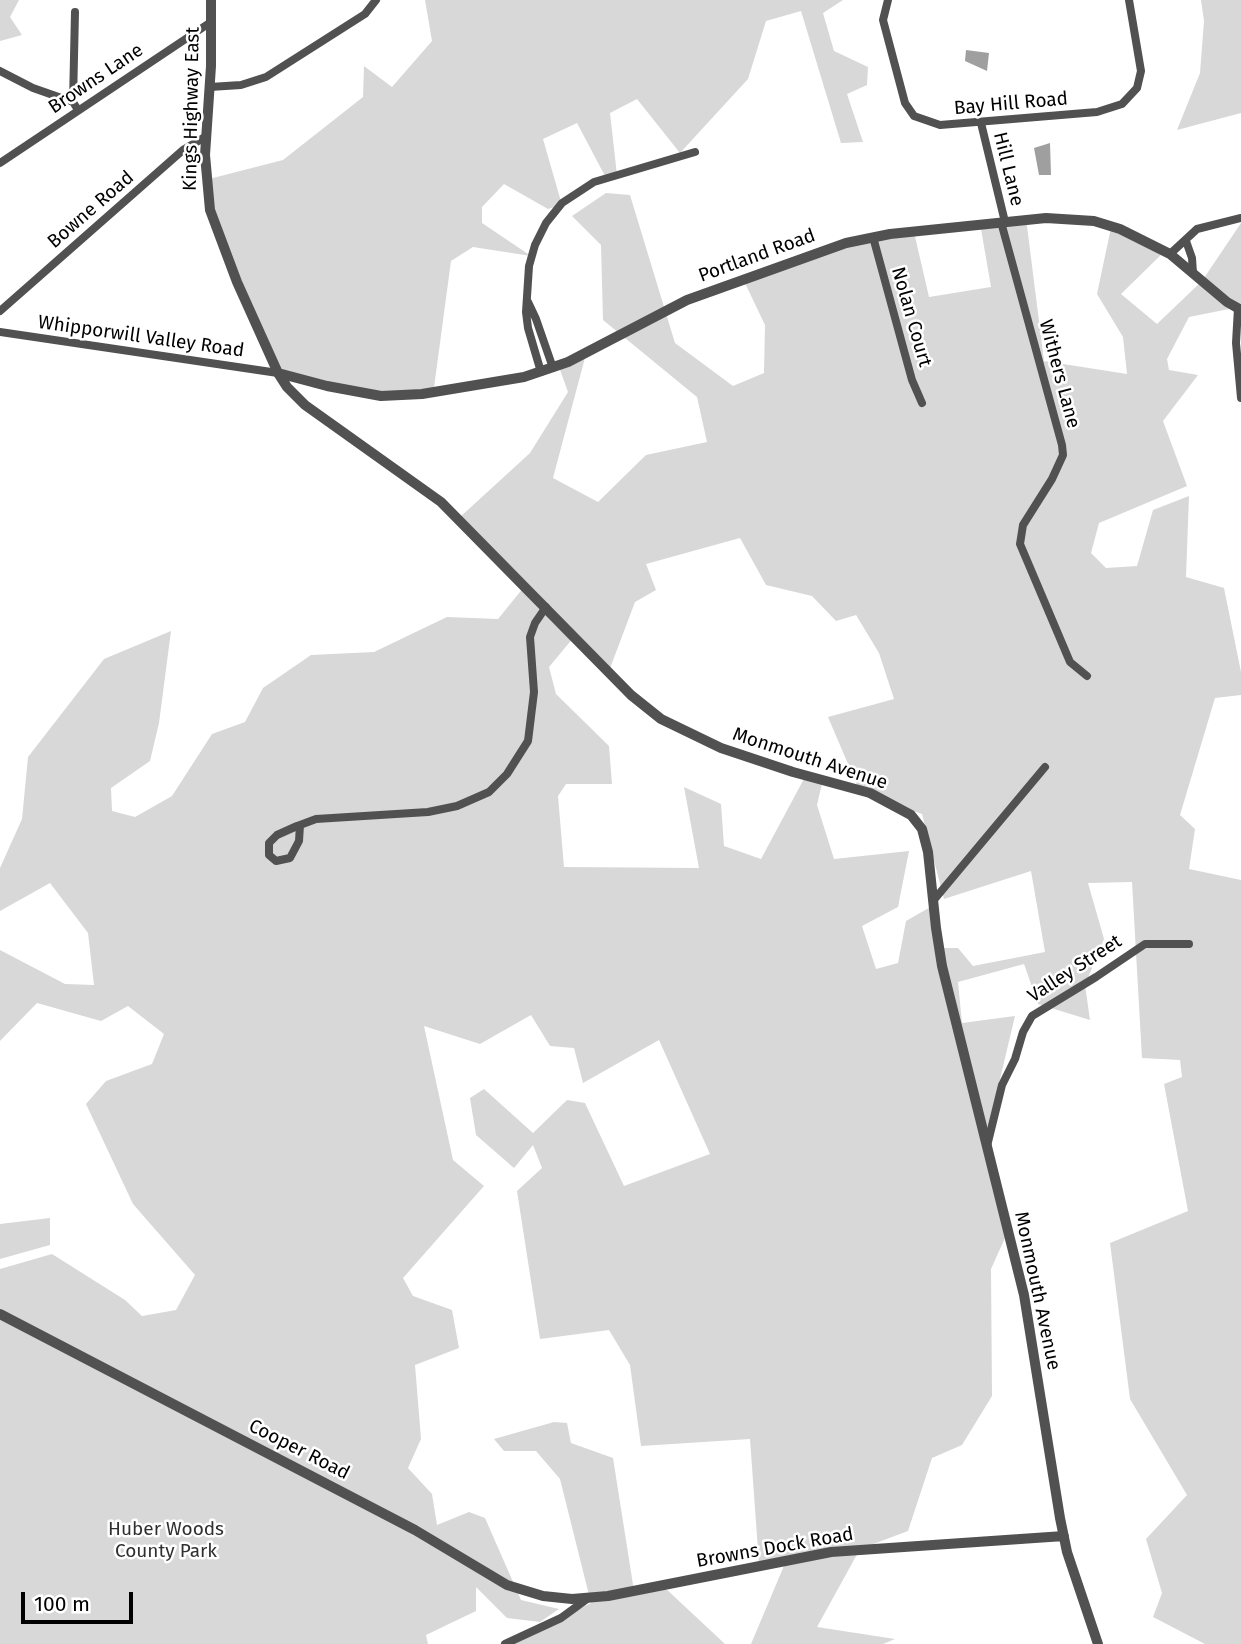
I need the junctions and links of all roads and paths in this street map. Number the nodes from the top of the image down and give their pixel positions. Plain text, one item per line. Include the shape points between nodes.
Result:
1 (211, 0) edge
2 (376, 0) edge
3 (888, 0) edge
4 (1129, 0) edge
5 (75, 12) dead end
6 (211, 22) junction
7 (0, 71) edge
8 (210, 87) junction
9 (76, 106) junction
10 (981, 123) junction
11 (205, 137) junction
12 (695, 152) dead end
13 (0, 163) edge
14 (1241, 218) edge
15 (1003, 222) junction
16 (873, 237) junction
17 (1186, 241) junction
18 (1170, 254) junction
19 (1193, 272) junction
20 (528, 302) junction
21 (1239, 309) edge
22 (0, 310) edge
23 (0, 332) edge
24 (552, 368) junction
25 (541, 372) junction
26 (278, 373) junction
27 (1241, 398) edge
28 (922, 403) dead end
29 (546, 607) junction
30 (1087, 676) dead end
31 (1045, 767) dead end
32 (300, 825) junction
33 (933, 901) junction
34 (1189, 944) dead end
35 (987, 1146) junction
36 (0, 1314) edge
37 (1064, 1536) junction
38 (587, 1599) junction
39 (505, 1644) edge
40 (1098, 1644) edge

1 - 6 street, Kings Highway East
2 - 8 street via 365,14 267,77 242,85
3 - 10 street, Bay Hill Road via 883,16 886,39 908,110 940,125
4 - 10 street, Bay Hill Road via 1140,71 1126,102 1097,112
5 - 9 street
6 - 8 street, Kings Highway East
6 - 9 street, Browns Lane
7 - 9 street
8 - 11 street, Kings Highway East
9 - 13 street, Browns Lane
10 - 15 street, Hill Lane
11 - 22 street, Bowne Road via 183,150
11 - 26 street, Kings Highway East via 205,177 215,228
12 - 20 street via 602,179 562,203 535,245
14 - 17 street via 1201,227
15 - 16 street, Portland Road
15 - 18 street, Portland Road via 1094,221
15 - 30 street, Withers Lane via 1063,455 1023,525 1020,544 1070,662
16 - 24 street, Portland Road via 687,300
16 - 28 street, Nolan Court
17 - 18 street
17 - 19 street
18 - 19 street, Portland Road
19 - 21 street, Portland Road
20 - 24 street
20 - 25 street via 526,320
21 - 27 street via 1236,343
23 - 26 street, Whipporwill Valley Road
24 - 25 street, Portland Road
25 - 26 street, Portland Road via 393,396 368,395
26 - 29 street, Monmouth Avenue via 305,405 441,502
29 - 32 street via 530,637 534,692 528,741 489,792 428,812 316,819
29 - 33 street, Monmouth Avenue via 631,695 662,719 722,748 870,793 911,815 926,839
31 - 33 street
32 - 32 street via 269,844 269,855 276,861 290,858 299,841
33 - 35 street, Monmouth Avenue via 942,966
34 - 35 street, Valley Street via 1145,944 1032,1016 1002,1085
35 - 37 street, Monmouth Avenue via 1024,1295
36 - 38 street, Cooper Road via 417,1531 507,1585 543,1596
37 - 38 street, Browns Dock Road via 831,1552
37 - 40 street, Monmouth Avenue
38 - 39 street, Browns Dock Road via 561,1618

